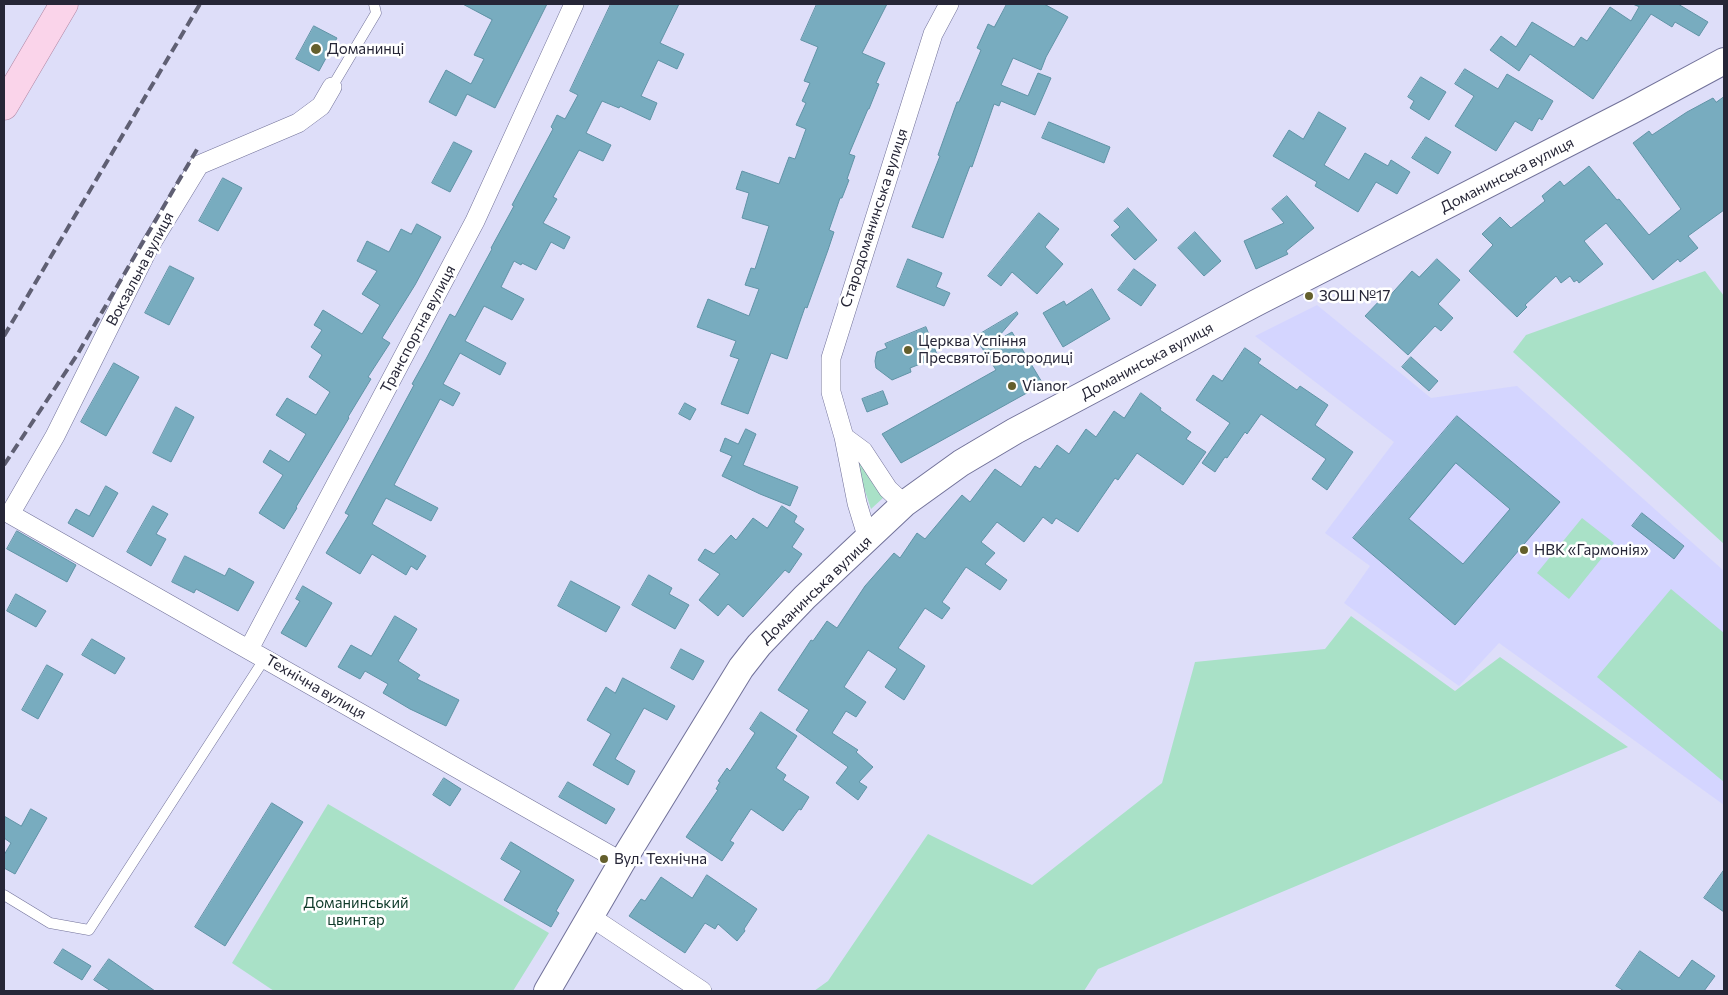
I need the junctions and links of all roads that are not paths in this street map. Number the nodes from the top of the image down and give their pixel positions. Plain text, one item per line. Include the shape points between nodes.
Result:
1 (64, 4) edge
2 (374, 4) edge
3 (574, 4) edge
4 (949, 4) edge
5 (1724, 61) edge
6 (332, 87) joint
7 (4, 106) edge
8 (844, 437) junction
9 (904, 504) junction
10 (7, 519) edge
11 (868, 539) junction
12 (248, 649) junction
13 (265, 658) junction
14 (622, 862) junction
15 (4, 895) edge
16 (591, 917) junction
17 (547, 991) edge
18 (702, 991) edge

1 - 7 main road
2 - 6 lane via 376,13
3 - 12 street, Транспортна вулиця via 475,221
4 - 8 street, Стародоманинська вулиця via 932,34 834,343 832,392
5 - 9 main road, Доманинська вулиця via 1015,431 961,463
6 - 10 street, Вокзальна вулиця via 321,106 298,123 199,165 149,247 55,436
8 - 9 street via 863,451 888,489
8 - 11 street, Стародоманинська вулиця
9 - 11 main road, Доманинська вулиця
10 - 12 street, Технічна вулиця
11 - 14 main road, Доманинська вулиця via 805,597 741,668
12 - 13 street, Технічна вулиця
13 - 14 street, Технічна вулиця
13 - 15 lane via 89,930 50,922
14 - 16 main road, Доманинська вулиця
16 - 17 main road, Доманинська вулиця
16 - 18 street

